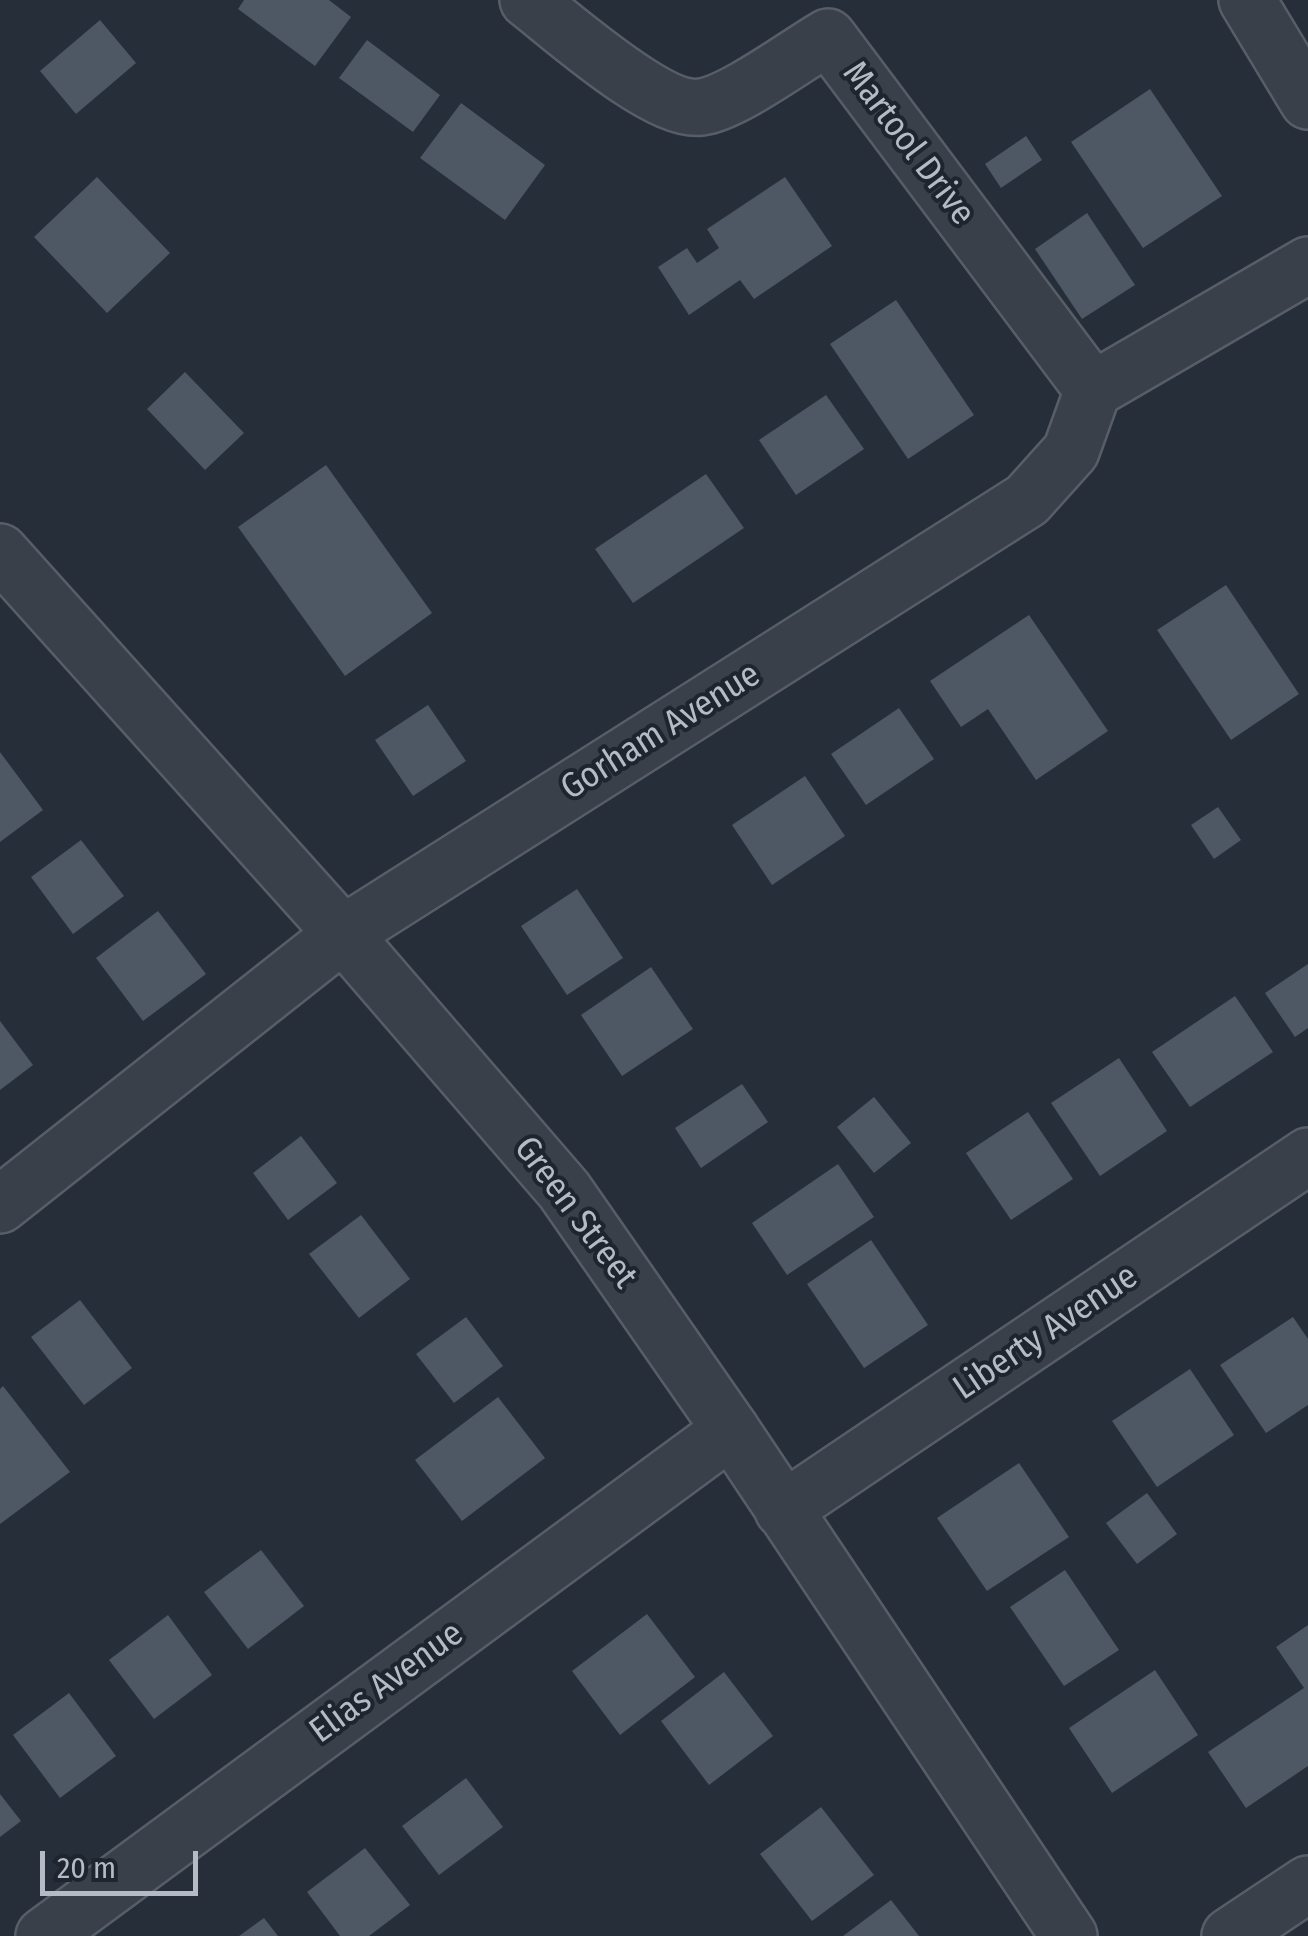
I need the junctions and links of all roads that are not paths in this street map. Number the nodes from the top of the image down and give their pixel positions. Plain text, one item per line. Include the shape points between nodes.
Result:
1 (528, 0) edge
2 (1246, 0) edge
3 (1308, 102) edge
4 (1308, 265) edge
5 (1093, 390) junction
6 (0, 552) edge
7 (344, 934) junction
8 (1308, 1156) edge
9 (0, 1204) edge
10 (731, 1430) junction
11 (784, 1510) junction
12 (1308, 1884) edge
13 (44, 1936) edge
14 (1069, 1936) edge
15 (1230, 1936) edge

1 - 5 street, Martool Drive via 653,95 700,108 828,36
2 - 3 street
4 - 5 street
5 - 7 street, Gorham Avenue via 1071,451 1027,500
6 - 7 street, Green Street
7 - 9 street, Gorham Avenue
7 - 10 street, Green Street via 564,1190
8 - 11 street, Liberty Avenue
10 - 11 street, Green Street
10 - 13 street, Elias Avenue
11 - 14 street, Green Street
12 - 15 street

